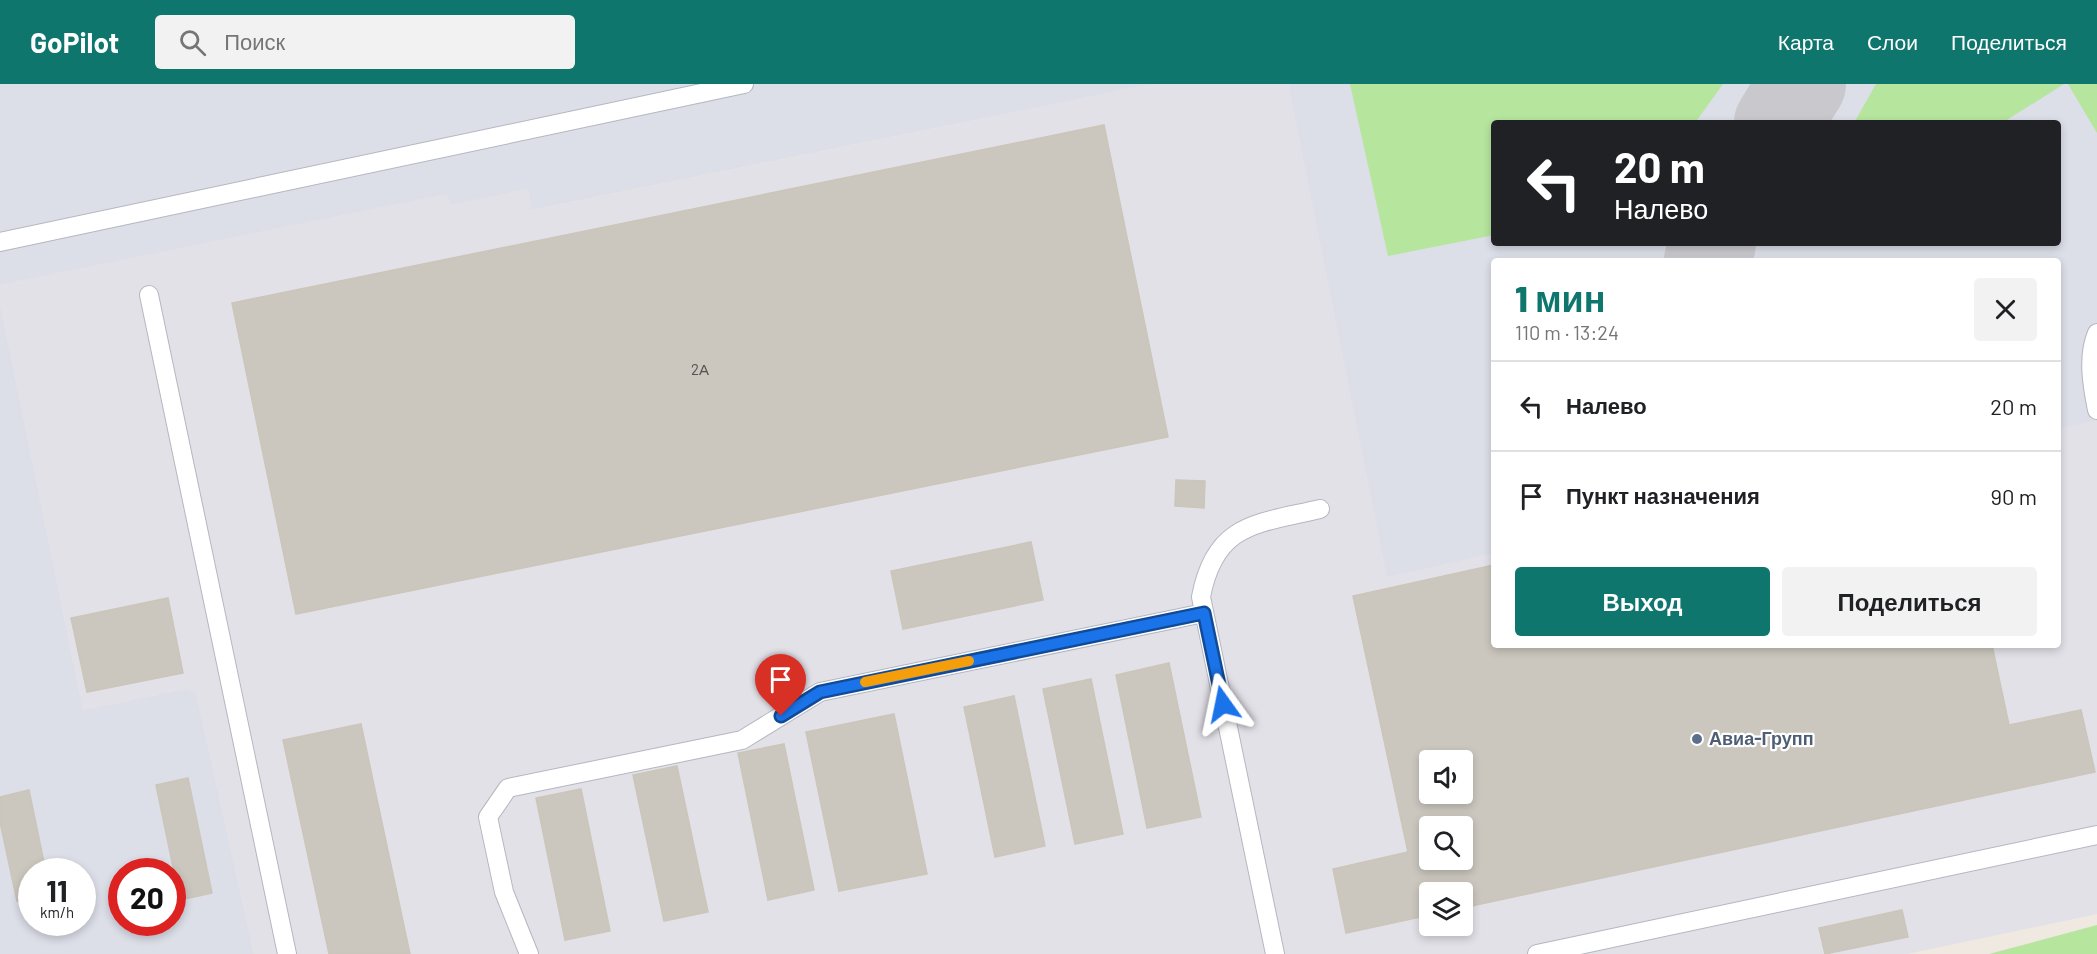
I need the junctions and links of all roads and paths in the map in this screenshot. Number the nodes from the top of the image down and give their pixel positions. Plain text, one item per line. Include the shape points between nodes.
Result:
1 (744, 84) edge
2 (0, 242) edge
3 (149, 295) dead end
4 (2097, 333) edge
5 (2097, 410) edge
6 (1320, 509) dead end
7 (1204, 613) junction
8 (2097, 835) edge
9 (287, 954) edge
10 (529, 954) edge
11 (1275, 954) edge
12 (1537, 954) edge

1 - 2 lane
3 - 9 lane
4 - 5 lane via 2091,362
6 - 7 lane via 1274,519 1229,536 1211,560 1205,578 1201,597
7 - 10 lane via 820,692 742,740 508,788 488,817 504,892
7 - 11 lane
8 - 12 lane

